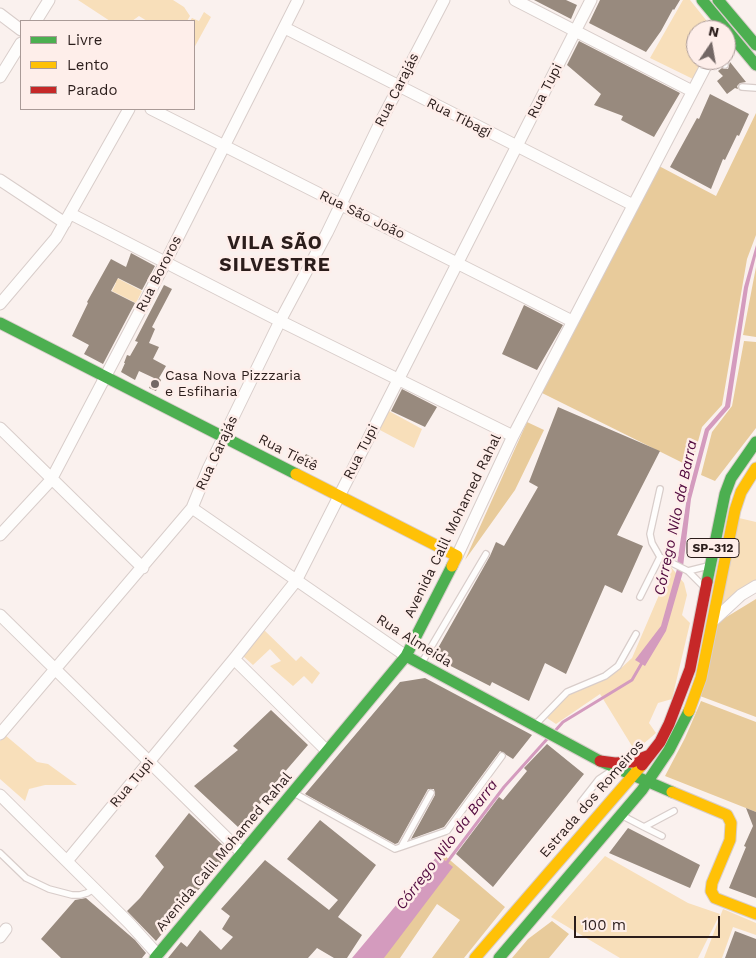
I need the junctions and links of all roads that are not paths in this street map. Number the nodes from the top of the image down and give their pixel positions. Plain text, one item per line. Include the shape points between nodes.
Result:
1 (49, 0) edge
2 (298, 0) edge
3 (444, 0) edge
4 (515, 0) edge
5 (591, 0) edge
6 (702, 0) edge
7 (718, 0) edge
8 (0, 14) edge
9 (37, 20) edge
10 (718, 20) edge
11 (285, 28) junction
12 (20, 29) edge
13 (576, 31) junction
14 (736, 42) edge
15 (20, 45) edge
16 (756, 45) edge
17 (756, 65) edge
18 (704, 70) edge
19 (0, 77) edge
20 (400, 87) junction
21 (742, 87) dead end
22 (756, 88) edge
23 (692, 91) junction
24 (128, 110) edge
25 (153, 110) edge
26 (224, 147) junction
27 (517, 148) junction
28 (0, 180) edge
29 (341, 204) junction
30 (633, 205) junction
31 (68, 218) junction
32 (166, 262) junction
33 (457, 263) junction
34 (0, 304) edge
35 (280, 321) junction
36 (572, 321) junction
37 (0, 323) edge
38 (105, 376) junction
39 (399, 380) junction
40 (0, 428) edge
41 (513, 436) junction
42 (224, 437) junction
43 (756, 442) edge
44 (756, 468) edge
45 (51, 480) junction
46 (660, 489) dead end
47 (339, 495) junction
48 (192, 508) junction
49 (0, 535) edge
50 (486, 554) dead end
51 (457, 556) junction
52 (660, 557) junction
53 (710, 566) junction
54 (143, 568) junction
55 (686, 570) junction
56 (296, 581) junction
57 (756, 586) edge
58 (706, 589) junction
59 (640, 597) dead end
60 (0, 614) edge
61 (712, 621) junction
62 (636, 634) dead end
63 (406, 656) junction
64 (234, 659) junction
65 (420, 665) junction
66 (55, 669) junction
67 (535, 725) junction
68 (0, 734) edge
69 (327, 751) junction
70 (650, 755) junction
71 (502, 756) dead end
72 (600, 761) junction
73 (150, 762) junction
74 (616, 768) junction
75 (634, 775) junction
76 (648, 781) junction
77 (624, 787) junction
78 (292, 792) junction
79 (431, 794) dead end
80 (0, 795) edge
81 (582, 802) dead end
82 (674, 811) dead end
83 (621, 815) junction
84 (644, 827) junction
85 (662, 836) dead end
86 (402, 847) junction
87 (0, 853) edge
88 (242, 853) junction
89 (66, 861) junction
90 (94, 888) junction
91 (756, 914) edge
92 (156, 956) edge
93 (475, 958) edge
94 (499, 958) edge

1 - 9 street
2 - 11 street, Rua Bororos
3 - 20 street, Rua Carajás
4 - 13 street
5 - 13 street, Rua Tupi
6 - 10 street
7 - 16 street
8 - 12 street
11 - 20 street, Rua Tibagi
11 - 26 street, Rua Bororos
13 - 23 street
13 - 27 street, Rua Tupi
14 - 17 street
15 - 19 street
18 - 23 street, Avenida Calil Mohamed Rahal
20 - 27 street, Rua Tibagi
20 - 29 street, Rua Carajás
21 - 22 lane
23 - 30 street, Avenida Calil Mohamed Rahal
24 - 31 street
25 - 26 street, Rua São João
26 - 29 street, Rua São João
26 - 32 street, Rua Bororos
27 - 30 street, Rua Tibagi
27 - 33 street, Rua Tupi
28 - 31 street
29 - 33 street, Rua São João
29 - 35 street, Rua Carajás
30 - 36 street, Avenida Calil Mohamed Rahal
31 - 32 street
31 - 34 street via 56,238
32 - 35 street
32 - 38 street, Rua Bororos
33 - 36 street, Rua São João
33 - 39 street, Rua Tupi
35 - 39 street
35 - 42 street, Rua Carajás
36 - 41 street, Avenida Calil Mohamed Rahal
37 - 38 street, Rua Tietê
38 - 42 street, Rua Tietê
38 - 45 street, Rua Bororos
39 - 41 street
39 - 47 street, Rua Tupi
40 - 45 street
41 - 51 street, Avenida Calil Mohamed Rahal
42 - 47 street, Rua Tietê
42 - 48 street, Rua Carajás
43 - 53 street, Estrada dos Romeiros / SP-312 via 731,478 725,494
44 - 61 street, Estrada dos Romeiros / SP-312 via 741,492 735,510
45 - 49 street, Rua Bororos
45 - 54 street
46 - 52 lane via 650,534
47 - 51 street, Rua Tietê
47 - 56 street, Rua Tupi
48 - 54 street, Rua Carajás
48 - 56 street, Rua Almeida
50 - 65 lane
51 - 63 street, Avenida Calil Mohamed Rahal
52 - 55 lane
52 - 59 lane
53 - 55 lane
53 - 58 street, Estrada dos Romeiros / SP-312
54 - 66 street, Rua Carajás
55 - 58 lane
56 - 63 street, Rua Almeida
56 - 64 street, Rua Tupi
57 - 61 street via 740,595
58 - 70 street, Estrada dos Romeiros / SP-312 via 690,669 669,724
60 - 66 street
61 - 76 street, Estrada dos Romeiros / SP-312 via 693,703 670,750
62 - 67 lane via 618,666 605,676 567,692
63 - 65 street, Rua Almeida
63 - 69 street, Avenida Calil Mohamed Rahal
64 - 69 street
64 - 73 street, Rua Tupi
65 - 67 street, Rua Almeida
66 - 68 street, Rua Carajás
66 - 73 street
67 - 72 street, Rua Almeida
69 - 78 street, Avenida Calil Mohamed Rahal
70 - 72 street via 632,762
70 - 75 street, Estrada dos Romeiros / SP-312
71 - 86 lane via 447,831
72 - 74 street, Rua Almeida
73 - 88 street
73 - 89 street, Rua Tupi
74 - 75 street, Rua Almeida
74 - 77 street
74 - 81 lane via 599,779
75 - 76 street, Rua Almeida
75 - 77 street, Estrada dos Romeiros / SP-312
76 - 83 street, Estrada dos Romeiros / SP-312
76 - 91 street, Rua Almeida via 727,815 731,823 730,840 711,891 715,898
77 - 83 street via 625,803
77 - 93 street, Estrada dos Romeiros / SP-312
78 - 86 lane via 395,849
78 - 88 street, Avenida Calil Mohamed Rahal
79 - 86 lane
80 - 89 street
82 - 84 lane
83 - 84 lane
83 - 94 street, Estrada dos Romeiros / SP-312
84 - 85 lane
87 - 90 lane via 26,878 49,889 80,895
88 - 92 street, Avenida Calil Mohamed Rahal
89 - 90 street
90 - 92 street

